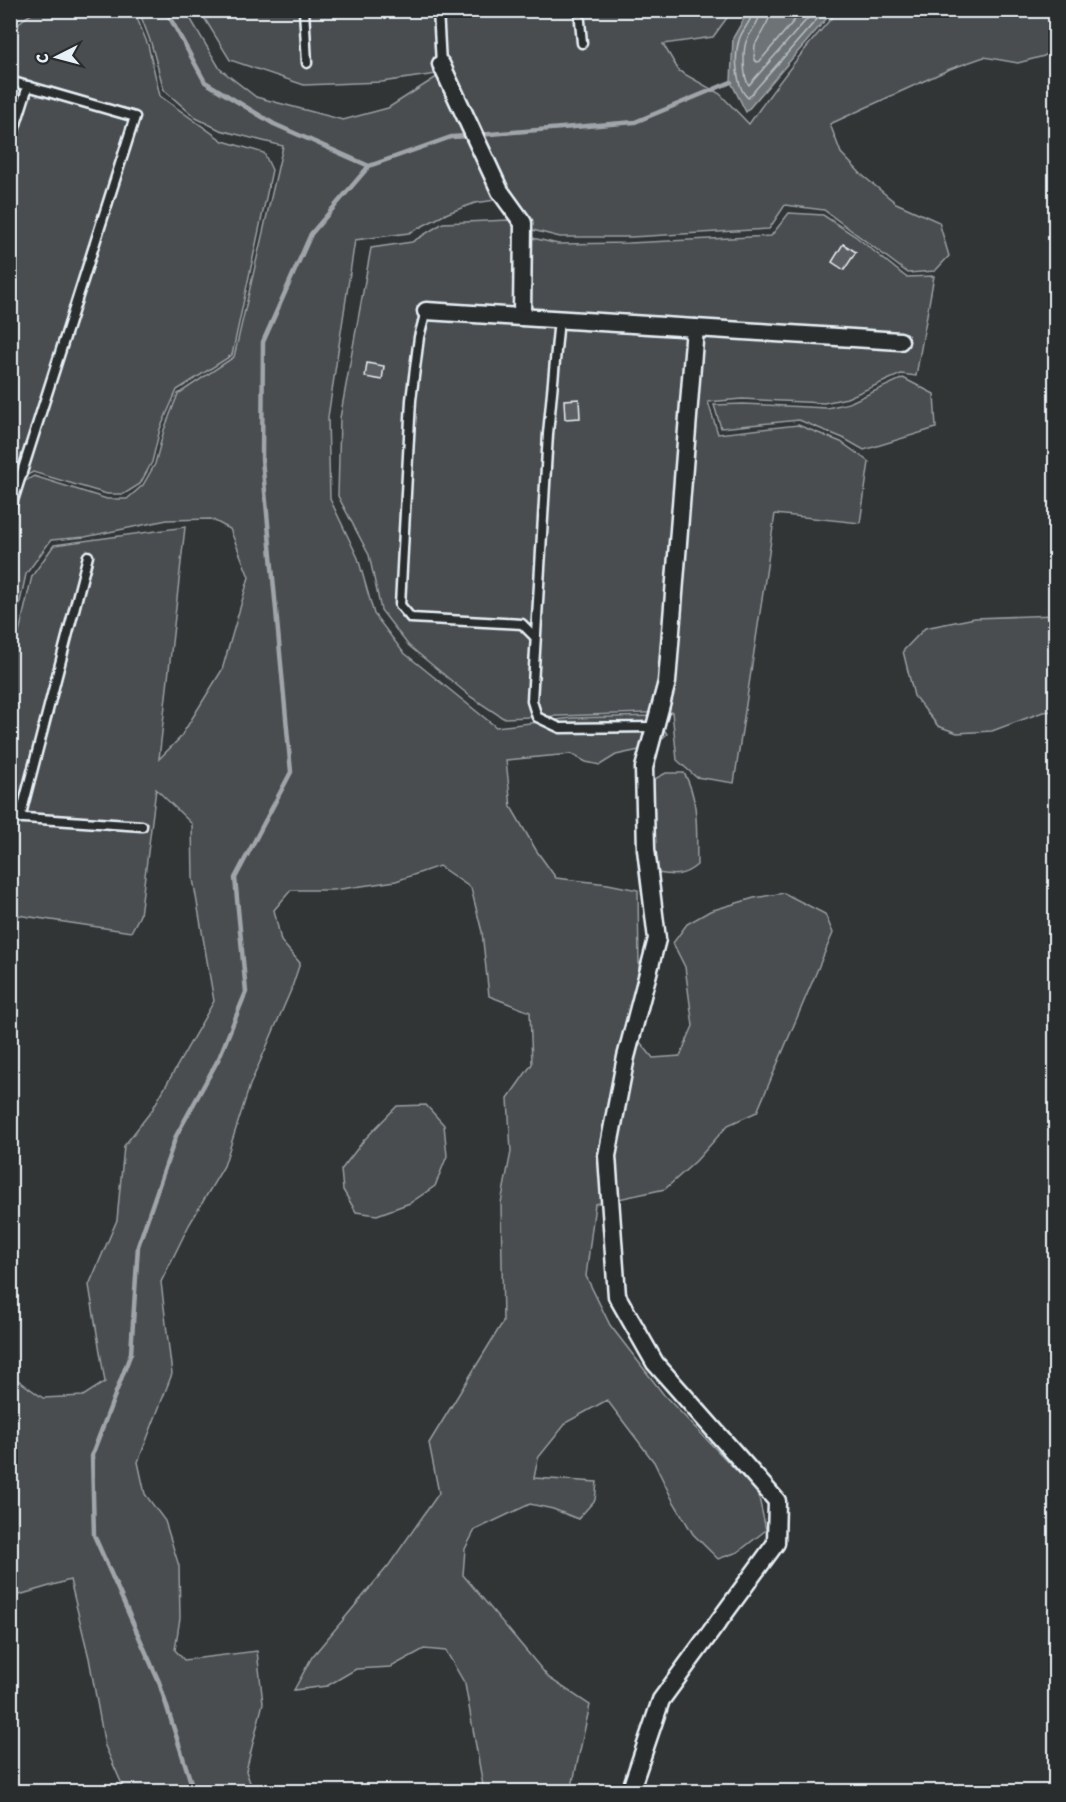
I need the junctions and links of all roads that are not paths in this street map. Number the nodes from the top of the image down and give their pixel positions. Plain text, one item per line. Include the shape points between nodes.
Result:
1 (304, 10) edge
2 (438, 10) edge
3 (579, 10) edge
4 (582, 43) dead end
5 (308, 63) dead end
6 (441, 64) joint
7 (10, 81) edge
8 (28, 86) junction
9 (10, 143) edge
10 (426, 311) joint
11 (522, 316) junction
12 (559, 319) junction
13 (695, 328) junction
14 (900, 341) dead end
15 (10, 510) edge
16 (88, 556) dead end
17 (535, 637) junction
18 (655, 727) junction
19 (15, 817) edge
20 (142, 826) dead end
21 (630, 1791) edge

1 - 5 lane
2 - 6 lane
3 - 4 lane
6 - 11 street via 500,191 523,223
7 - 8 lane
8 - 9 lane
8 - 15 lane via 135,117
10 - 11 street
10 - 17 lane via 411,400 400,605 411,618 522,624
11 - 12 street
12 - 13 street
12 - 17 lane
13 - 14 street
13 - 18 street via 667,682
16 - 19 lane
17 - 18 lane via 532,701 537,717 560,728
18 - 21 street via 644,768 646,849 657,939 626,1057 608,1156 617,1296 655,1363 777,1501 776,1543 661,1700
19 - 20 lane

